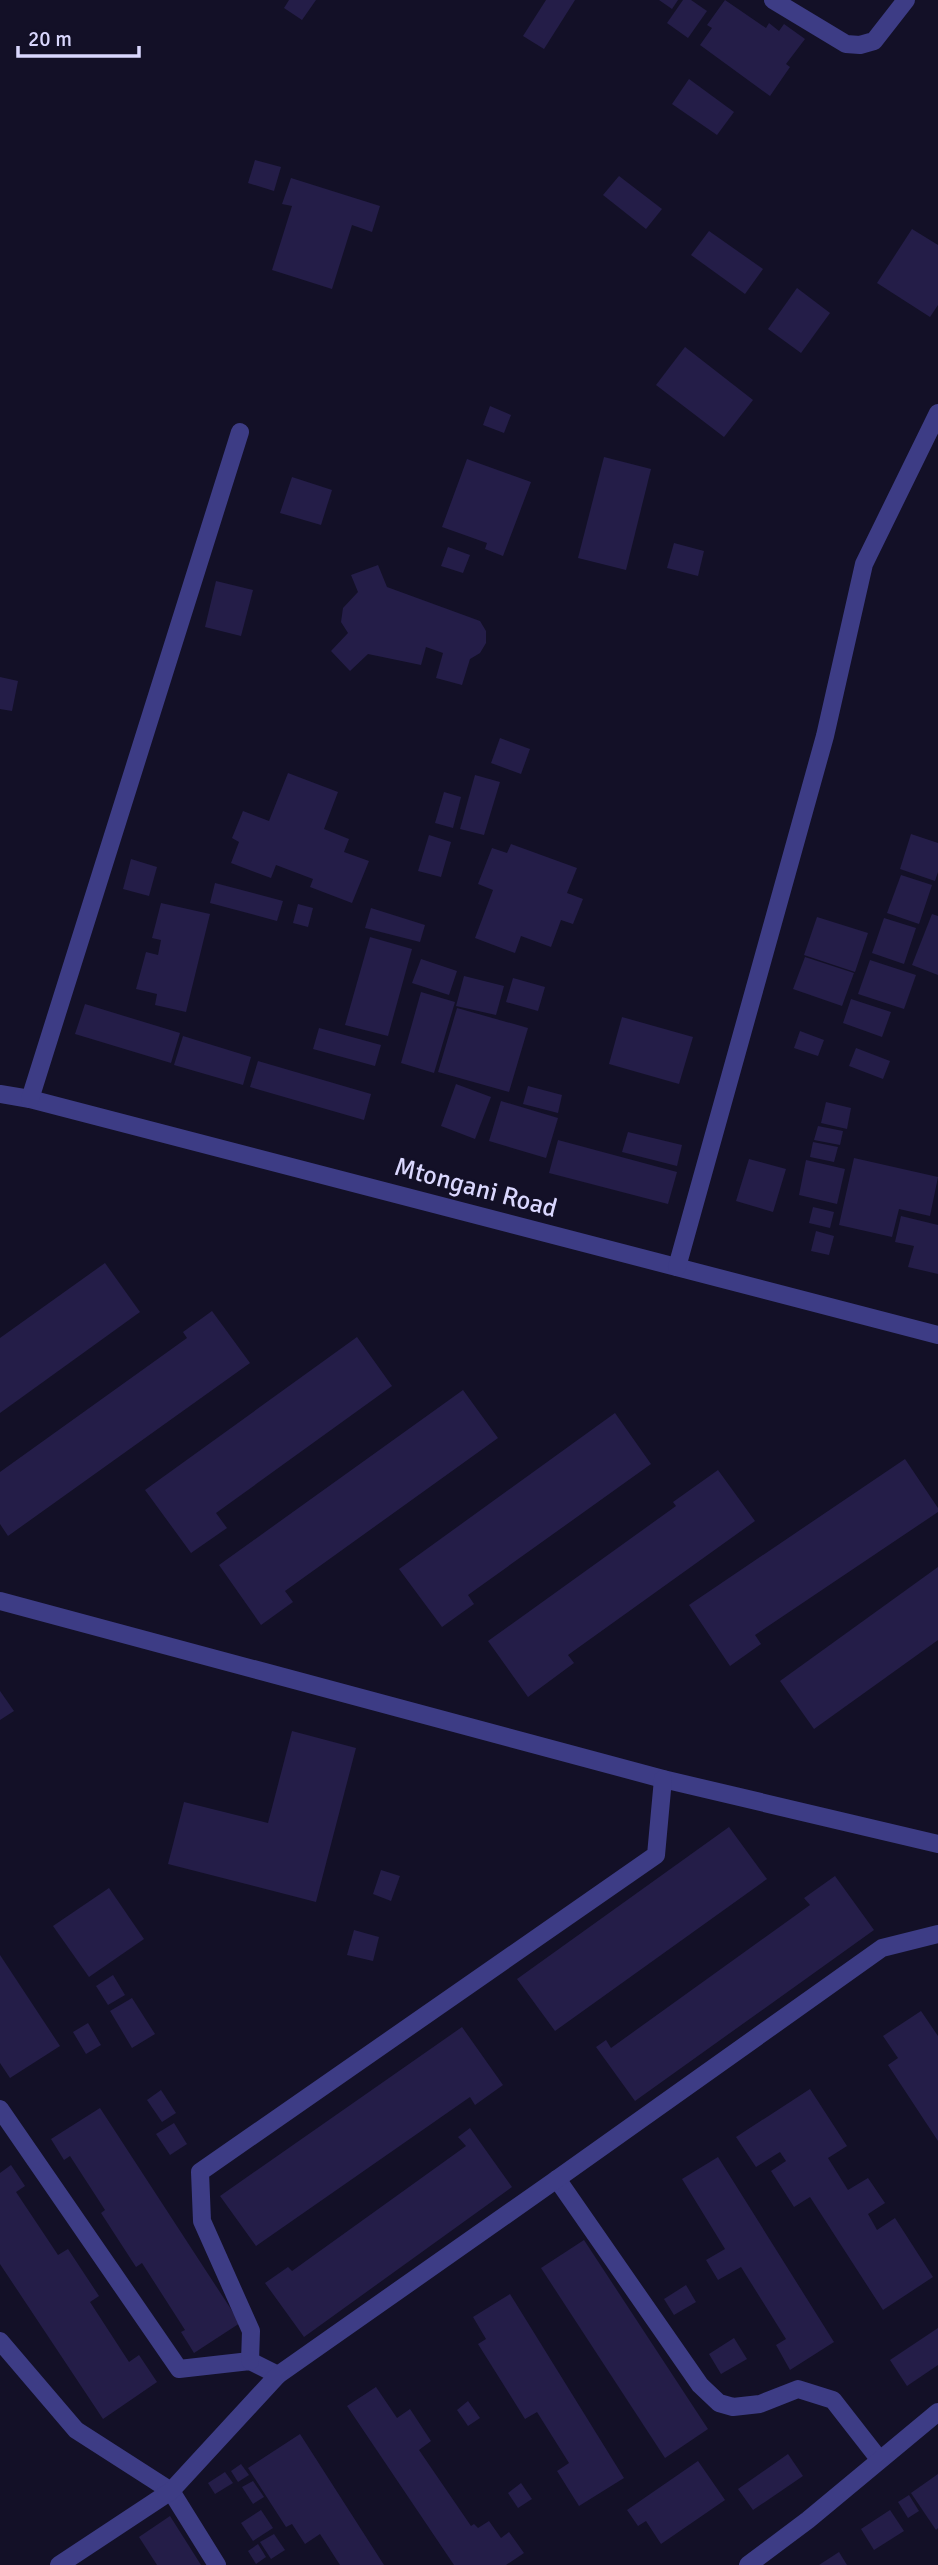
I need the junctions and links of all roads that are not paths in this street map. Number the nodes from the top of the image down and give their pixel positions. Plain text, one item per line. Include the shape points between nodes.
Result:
1 (774, 0) edge
2 (906, 0) edge
3 (938, 413) edge
4 (240, 432) dead end
5 (0, 1094) edge
6 (30, 1099) junction
7 (677, 1267) junction
8 (938, 1335) edge
9 (0, 1601) edge
10 (663, 1779) junction
11 (938, 1844) edge
12 (938, 1934) edge
13 (0, 2109) edge
14 (557, 2179) junction
15 (0, 2341) edge
16 (250, 2361) junction
17 (278, 2375) junction
18 (938, 2412) edge
19 (879, 2459) junction
20 (171, 2491) junction
21 (59, 2565) edge
22 (217, 2565) edge
23 (748, 2565) edge

1 - 2 street via 846,44 860,45 874,41
3 - 7 street via 864,564 825,736
4 - 6 street
5 - 6 street, Mtongani Road
6 - 7 street, Mtongani Road
7 - 8 street, Mtongani Road
9 - 10 street
10 - 11 street
10 - 16 street via 656,1855 201,2172 202,2221 251,2331
12 - 14 street via 882,1948
13 - 16 street via 179,2369
14 - 17 street
14 - 19 street via 700,2385 719,2403 733,2407 760,2404 798,2389 833,2400
15 - 20 street via 76,2430
16 - 17 street
17 - 20 street
18 - 19 street
19 - 23 street
20 - 21 street
20 - 22 street

